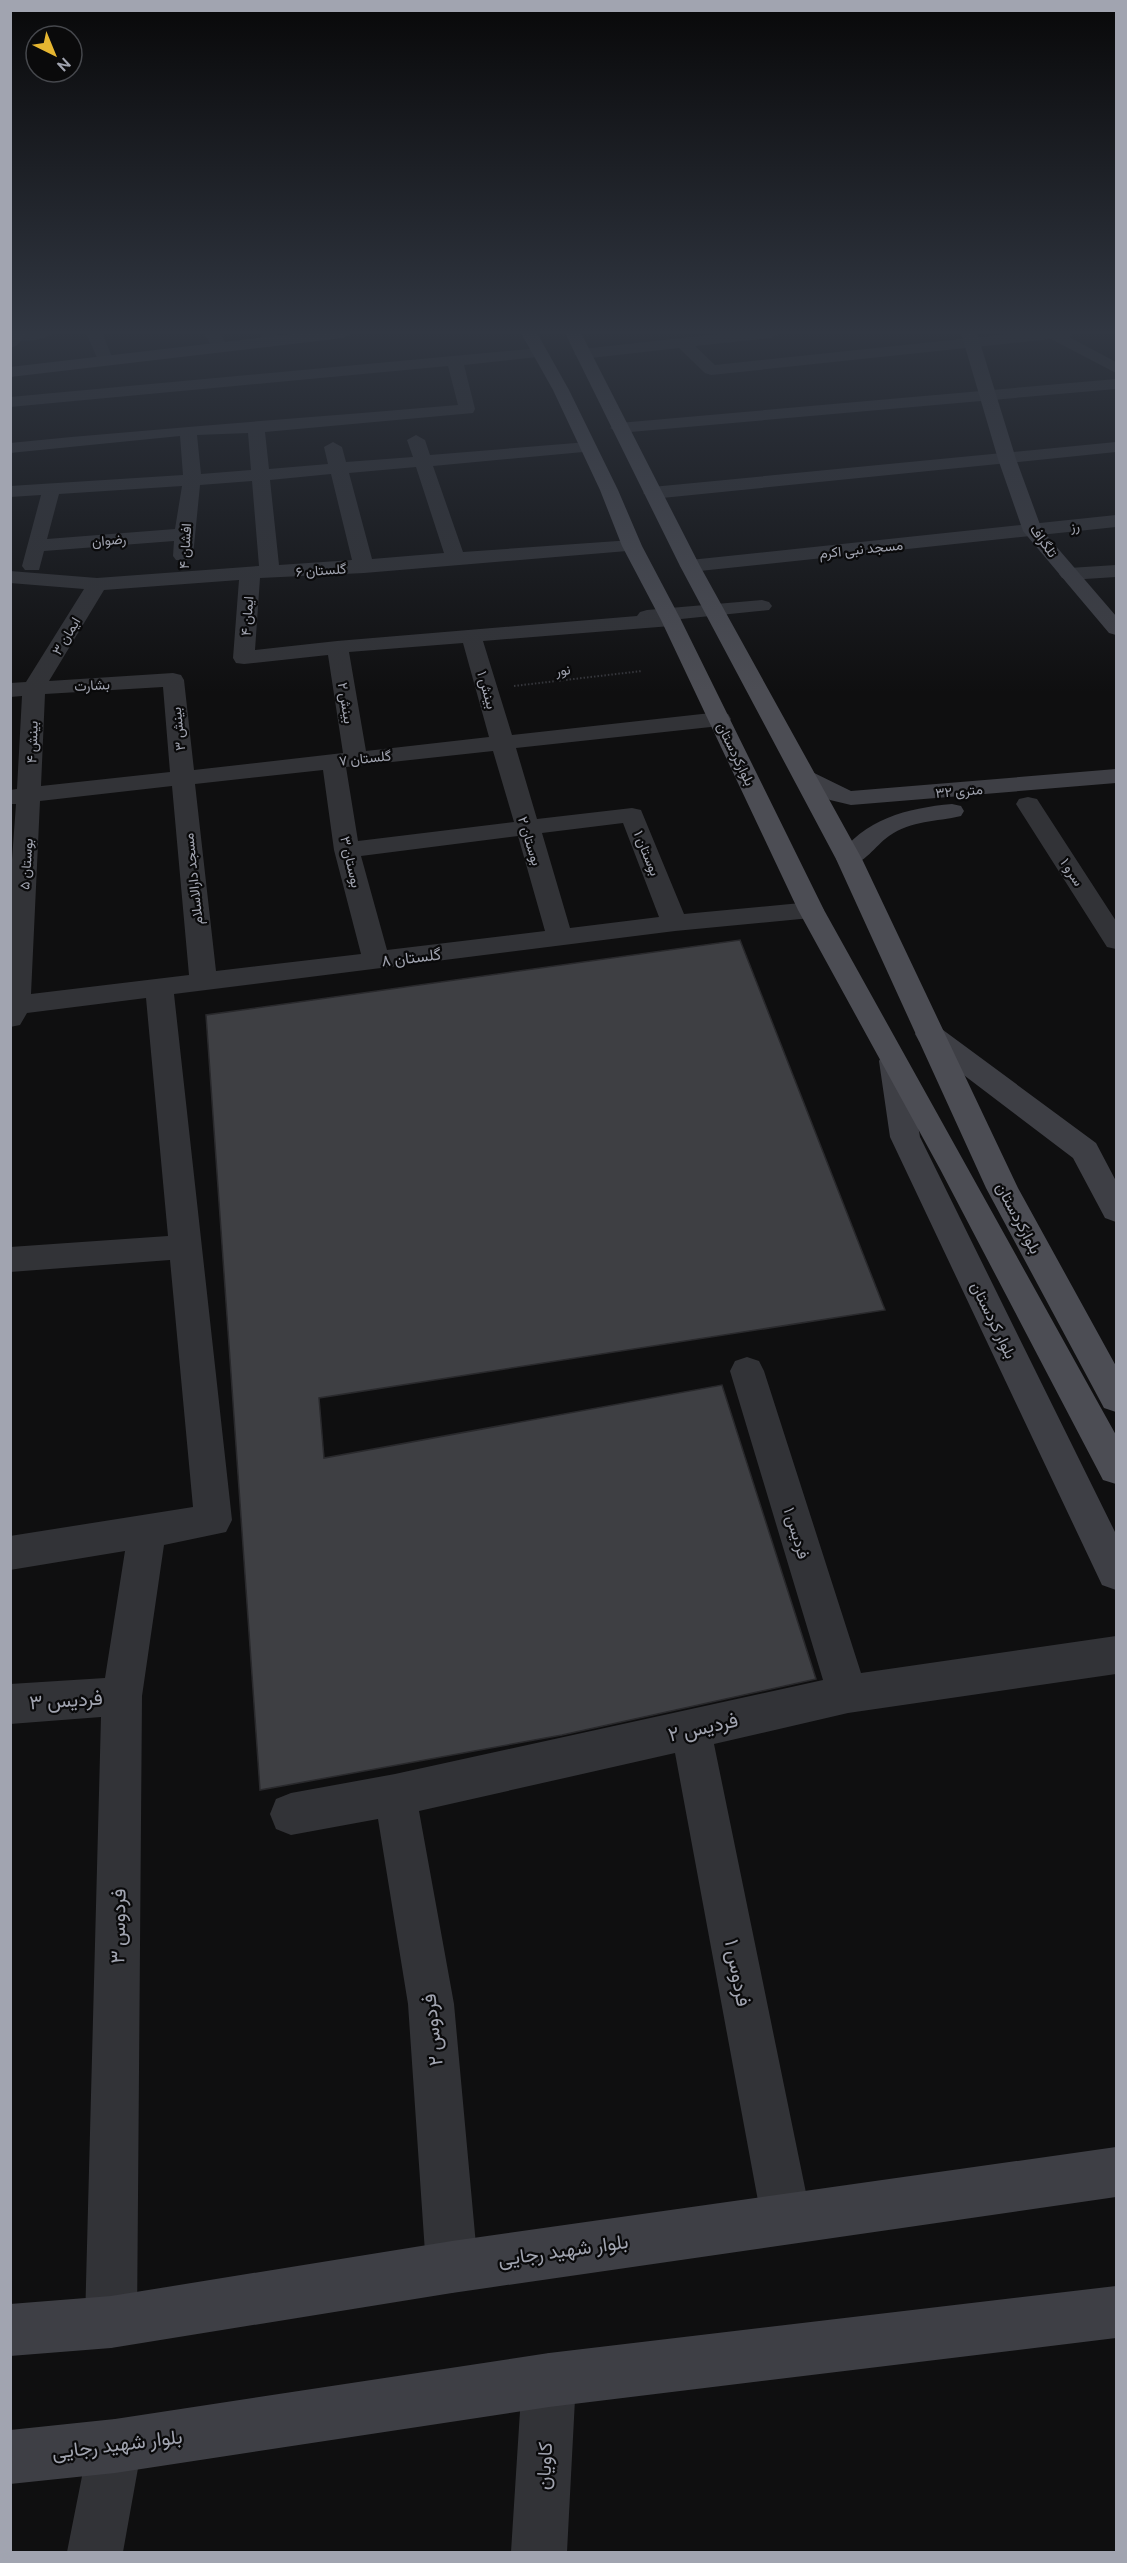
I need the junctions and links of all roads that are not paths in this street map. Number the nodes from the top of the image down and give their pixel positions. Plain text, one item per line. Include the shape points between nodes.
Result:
1 (190, 453) edge
2 (259, 453) edge
3 (334, 453) edge
4 (420, 453) edge
5 (521, 453) edge
6 (590, 453) edge
7 (631, 453) edge
8 (1005, 453) edge
9 (1065, 453) edge
10 (493, 455) joint
11 (1007, 459) junction
12 (422, 461) junction
13 (337, 467) junction
14 (262, 474) junction
15 (192, 478) junction
16 (52, 488) junction
17 (10, 492) edge
18 (652, 493) junction
19 (1116, 521) edge
20 (1033, 531) junction
21 (184, 534) junction
22 (35, 546) junction
23 (632, 546) junction
24 (455, 558) junction
25 (364, 567) junction
26 (690, 567) junction
27 (1116, 571) edge
28 (260, 573) junction
29 (1069, 574) junction
30 (10, 577) edge
31 (31, 577) junction
32 (183, 579) junction
33 (97, 584) junction
34 (762, 606) dead end
35 (713, 610) junction
36 (637, 616) dead end
37 (669, 617) junction
38 (1116, 629) edge
39 (471, 636) junction
40 (337, 647) junction
41 (173, 680) joint
42 (34, 688) junction
43 (10, 690) edge
44 (720, 719) junction
45 (503, 743) junction
46 (345, 761) junction
47 (806, 776) junction
48 (1116, 776) edge
49 (183, 778) junction
50 (20, 796) edge
51 (1116, 797) edge
52 (1028, 804) junction
53 (526, 827) junction
54 (347, 850) junction
55 (849, 859) junction
56 (811, 910) junction
57 (675, 923) junction
58 (560, 938) junction
59 (1116, 941) edge
60 (375, 961) junction
61 (203, 980) junction
62 (159, 986) junction
63 (13, 1010) edge
64 (929, 1034) junction
65 (893, 1061) junction
66 (1116, 1210) edge
67 (186, 1247) junction
68 (10, 1260) edge
69 (747, 1371) dead end
70 (1116, 1398) edge
71 (1116, 1469) edge
72 (147, 1532) junction
73 (10, 1553) edge
74 (1116, 1573) edge
75 (1116, 1654) edge
76 (848, 1694) junction
77 (122, 1696) junction
78 (10, 1704) edge
79 (691, 1730) junction
80 (395, 1795) junction
81 (291, 1814) dead end
82 (1116, 2172) edge
83 (786, 2217) junction
84 (452, 2267) junction
85 (1116, 2312) edge
86 (111, 2322) junction
87 (10, 2330) edge
88 (549, 2380) junction
89 (115, 2446) junction
90 (10, 2457) edge
91 (95, 2553) edge
92 (539, 2553) edge

1 - 15 street, افشان ۴
2 - 14 street, ایمان ۴
3 - 13 street
4 - 12 street
5 - 10 street
6 - 23 main road, بلوارکردستان
7 - 18 main road, بلوارکردستان
8 - 11 street, تلگراف
9 - 11 street
10 - 12 street
11 - 18 street
11 - 20 street, تلگراف
12 - 13 street
12 - 24 street
13 - 14 street
13 - 25 street
14 - 15 street
14 - 28 street, ایمان ۴
15 - 16 street
15 - 21 street, افشان ۴
16 - 17 street
16 - 22 street
18 - 26 main road, بلوارکردستان
19 - 20 street, رز
20 - 26 street, مسجد نبی اکرم
20 - 29 street, تلگراف
21 - 22 street, رضوان
21 - 32 street, افشان ۴
22 - 31 street
23 - 24 street, گلستان ۶
23 - 37 main road, بلوارکردستان
24 - 25 street, گلستان ۶
25 - 28 street, گلستان ۶
26 - 35 main road, بلوارکردستان
27 - 29 street
28 - 32 street, گلستان ۶
28 - 40 street, ایمان ۴ via 244,658
29 - 38 street, تلگراف
30 - 31 street, گلستان ۶
31 - 33 street, گلستان ۶
32 - 33 street, گلستان ۶
33 - 42 street, ایمان ۳
34 - 35 street
35 - 37 street
35 - 47 main road, بلوارکردستان
36 - 37 street
37 - 39 street
37 - 44 main road, بلوارکردستان
39 - 40 street
39 - 45 street, بینش ۱
40 - 46 street, بینش ۲
41 - 42 street, بشارت
41 - 49 street, بینش ۳
42 - 43 street, بشارت
42 - 50 street, بینش ۴
44 - 45 street, گلستان ۷
44 - 56 main road, بلوارکردستان
45 - 46 street, گلستان ۷
45 - 53 street, بوستان ۲
46 - 49 street, گلستان ۷
46 - 54 street, بوستان ۳
47 - 48 street, ۳۲ متری via 838,795 851,798
47 - 55 main road, بلوارکردستان
49 - 50 street, گلستان ۷
49 - 61 street, مسجد دارالاسلام
50 - 63 street, بوستان ۵
51 - 52 street, ۳۲ متری
52 - 55 street, ۳۲ متری via 931,812 887,824
52 - 59 street, سرو ۱
53 - 54 street
53 - 57 street, بوستان ۱ via 632,815
53 - 58 street, بوستان ۲
54 - 60 street, بوستان ۳
55 - 64 main road, بلوارکردستان
56 - 57 street, گلستان ۸
56 - 65 main road, بلوارکردستان
57 - 58 street, گلستان ۸
58 - 60 street, گلستان ۸
60 - 61 street, گلستان ۸
61 - 62 street, گلستان ۸
62 - 63 street, گلستان ۸
62 - 67 street
64 - 66 street, بلوارکردستان via 1085,1151
64 - 70 main road, بلوارکردستان via 1002,1188
65 - 71 main road, بلوارکردستان
65 - 74 street, بلوار کردستان via 905,1137
67 - 68 street
67 - 72 street via 213,1520
69 - 76 street, فردیس ۱
72 - 73 street
72 - 77 street, فردوس ۳
75 - 76 street, فردیس ۲
76 - 79 street, فردیس ۲
77 - 78 street, فردیس ۳
77 - 86 street, فردوس ۳
79 - 80 street, فردیس ۲
79 - 83 street, فردوس ۱
80 - 81 street, فردیس ۲
80 - 84 street, فردوس ۲ via 431,2004
82 - 83 street, بلوار شهید رجایی
83 - 84 street, بلوار شهید رجایی
84 - 86 street, بلوار شهید رجایی
85 - 88 street, بلوار شهید رجایی
86 - 87 street, بلوار شهید رجایی
88 - 89 street, بلوار شهید رجایی
88 - 92 street, کاویان
89 - 90 street, بلوار شهید رجایی
89 - 91 street

